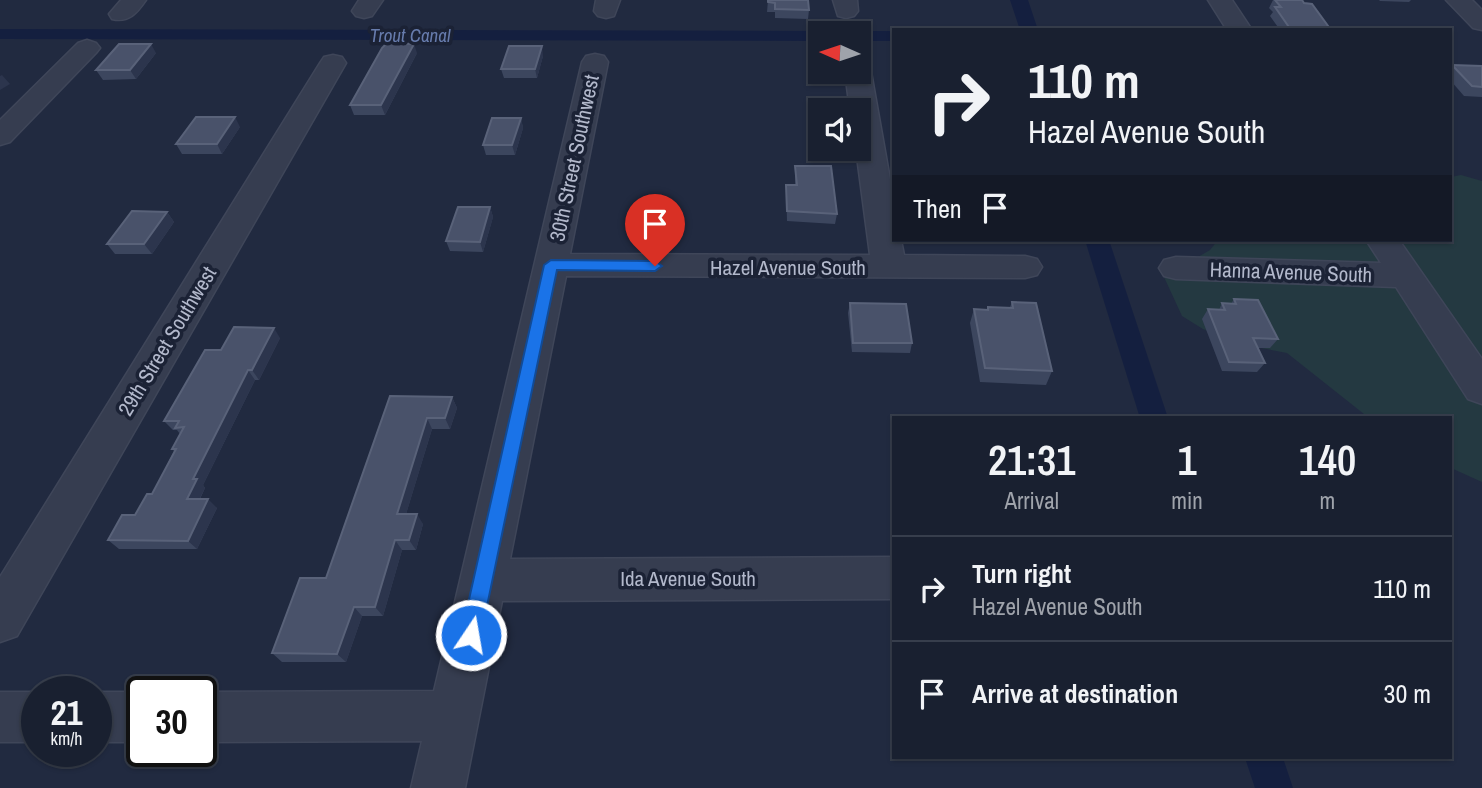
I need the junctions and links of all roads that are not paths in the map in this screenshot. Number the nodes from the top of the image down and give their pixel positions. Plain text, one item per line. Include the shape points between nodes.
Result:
1 (1220, 0) edge
2 (1458, 0) edge
3 (1482, 23) edge
4 (1239, 28) edge
5 (87, 47) dead end
6 (594, 62) dead end
7 (333, 63) dead end
8 (860, 84) edge
9 (0, 136) edge
10 (1383, 242) edge
11 (551, 265) junction
12 (889, 267) junction
13 (1025, 267) dead end
14 (1176, 268) dead end
15 (1406, 276) junction
16 (1479, 379) edge
17 (892, 578) edge
18 (483, 580) junction
19 (0, 620) edge
20 (453, 716) junction
21 (0, 717) edge
22 (21, 717) edge
23 (217, 717) edge
24 (438, 788) edge

1 - 4 street
2 - 3 street
5 - 9 street
6 - 11 street, 30th Street Southwest
7 - 19 street, 29th Street Southwest
8 - 12 street
10 - 15 street
11 - 12 street, Hazel Avenue South
11 - 18 street, 30th Street Southwest
12 - 13 street, Hazel Avenue South
14 - 15 street, Hanna Avenue South
15 - 16 street
17 - 18 street, Ida Avenue South
18 - 20 street, 30th Street Southwest
20 - 23 street
20 - 24 street, 30th Street Southwest
21 - 22 street

